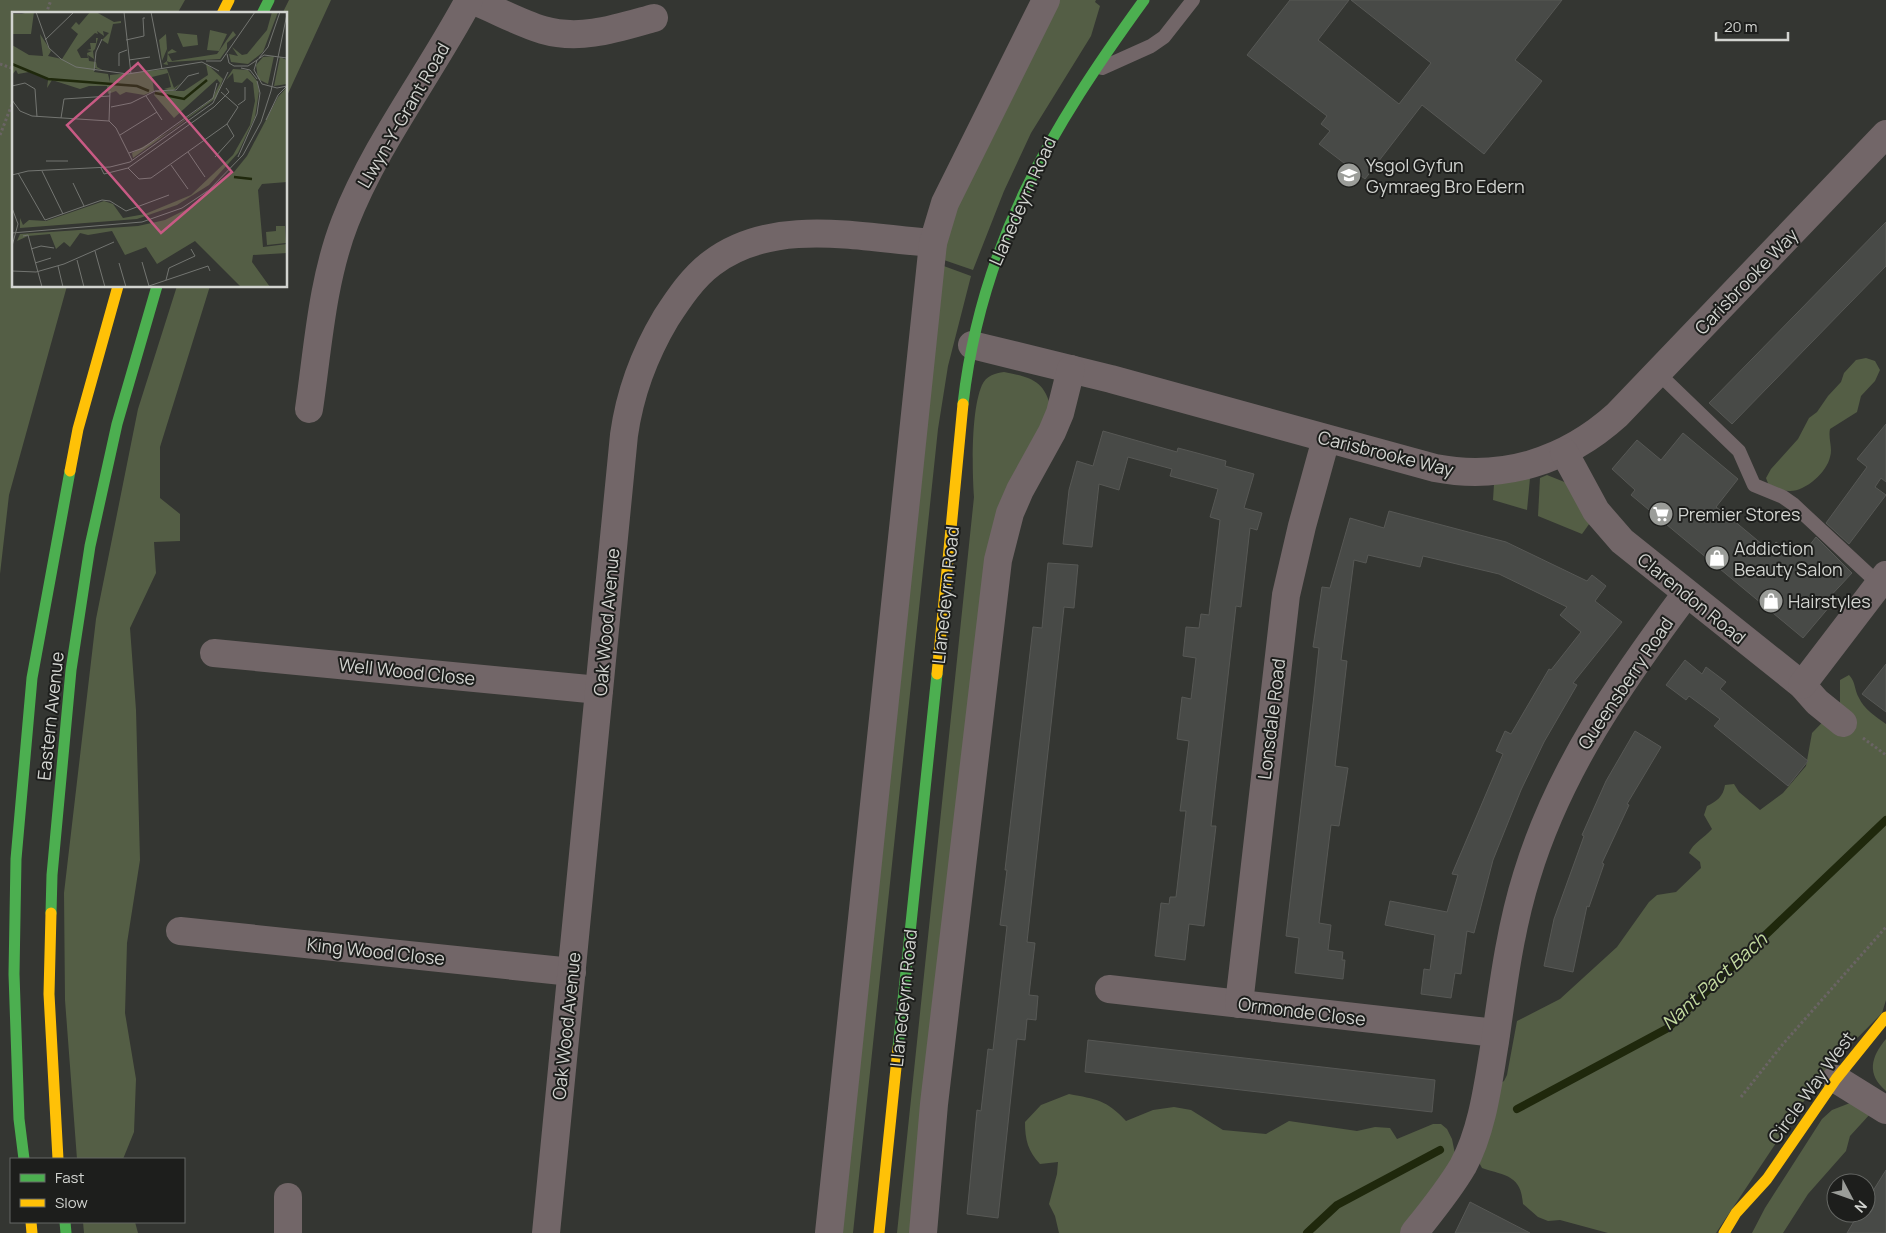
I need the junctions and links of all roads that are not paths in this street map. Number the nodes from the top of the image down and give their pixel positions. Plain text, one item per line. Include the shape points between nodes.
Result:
1 (229, 0) edge
2 (269, 0) edge
3 (470, 0) edge
4 (1046, 0) edge
5 (1144, 0) edge
6 (1193, 0) edge
7 (223, 12) edge
8 (263, 12) edge
9 (654, 18) dead end
10 (1092, 72) junction
11 (1886, 134) edge
12 (933, 243) junction
13 (117, 288) edge
14 (156, 288) edge
15 (972, 345) junction
16 (1071, 369) junction
17 (1658, 373) junction
18 (308, 409) dead end
19 (1326, 439) junction
20 (1564, 452) junction
21 (1882, 580) edge
22 (1686, 594) junction
23 (214, 653) dead end
24 (1802, 685) junction
25 (599, 690) junction
26 (1843, 723) dead end
27 (180, 931) dead end
28 (572, 972) junction
29 (1109, 989) dead end
30 (1239, 1004) junction
31 (1886, 1017) edge
32 (1496, 1033) junction
33 (1836, 1079) junction
34 (1886, 1110) edge
35 (24, 1158) edge
36 (58, 1158) edge
37 (1767, 1179) junction
38 (288, 1197) dead end
39 (1755, 1212) dead end
40 (288, 1233) edge
41 (546, 1233) edge
42 (829, 1233) edge
43 (879, 1233) edge
44 (923, 1233) edge
45 (1414, 1233) edge
46 (1724, 1233) edge

1 - 7 main road
2 - 8 main road
3 - 9 street, Llwyn-Y-Grant Road via 543,30 574,34 603,32
3 - 18 street, Llwyn-Y-Grant Road via 366,173 344,224 327,288
4 - 12 street via 945,203
5 - 10 main road, Llanedeyrn Road
6 - 10 lane via 1164,37 1152,46
10 - 15 main road, Llanedeyrn Road via 1054,129 1019,199 989,278
11 - 17 street, Carisbrooke Way
12 - 25 street, Oak Wood Avenue via 825,234 764,240 728,253 712,263 683,293 645,357 628,408
12 - 42 street
13 - 35 main road, Eastern Avenue via 78,428 31,687 16,859 14,955 19,1119
14 - 36 main road, Eastern Avenue via 117,424 90,546 71,670 52,875 49,994
15 - 16 street, Carisbrooke Way
15 - 43 main road, Llanedeyrn Road
16 - 19 street, Carisbrooke Way
16 - 44 street via 1052,432 1010,513 998,560 934,1104
17 - 20 street, Carisbrooke Way via 1605,426
17 - 21 lane via 1739,451 1754,486 1783,496 1794,504
19 - 20 street, Carisbrooke Way via 1454,472 1479,473 1520,468
19 - 30 street, Lonsdale Road via 1286,595
20 - 22 street, Clarendon Road via 1608,527
21 - 24 street
22 - 24 street, Clarendon Road
22 - 32 street, Queensberry Road via 1602,711 1543,828 1520,898
23 - 25 street, Well Wood Close
24 - 26 street, Clarendon Road
25 - 28 street, Oak Wood Avenue
27 - 28 street, King Wood Close
28 - 41 street, Oak Wood Avenue
29 - 30 street, Ormonde Close
30 - 32 street, Ormonde Close
31 - 33 main road, Circle Way West
32 - 45 street, Queensberry Road via 1482,1113 1463,1165
33 - 34 street
33 - 37 main road, Circle Way West
37 - 39 main road, Circle Way West
37 - 46 main road, Circle Way West
38 - 40 street

